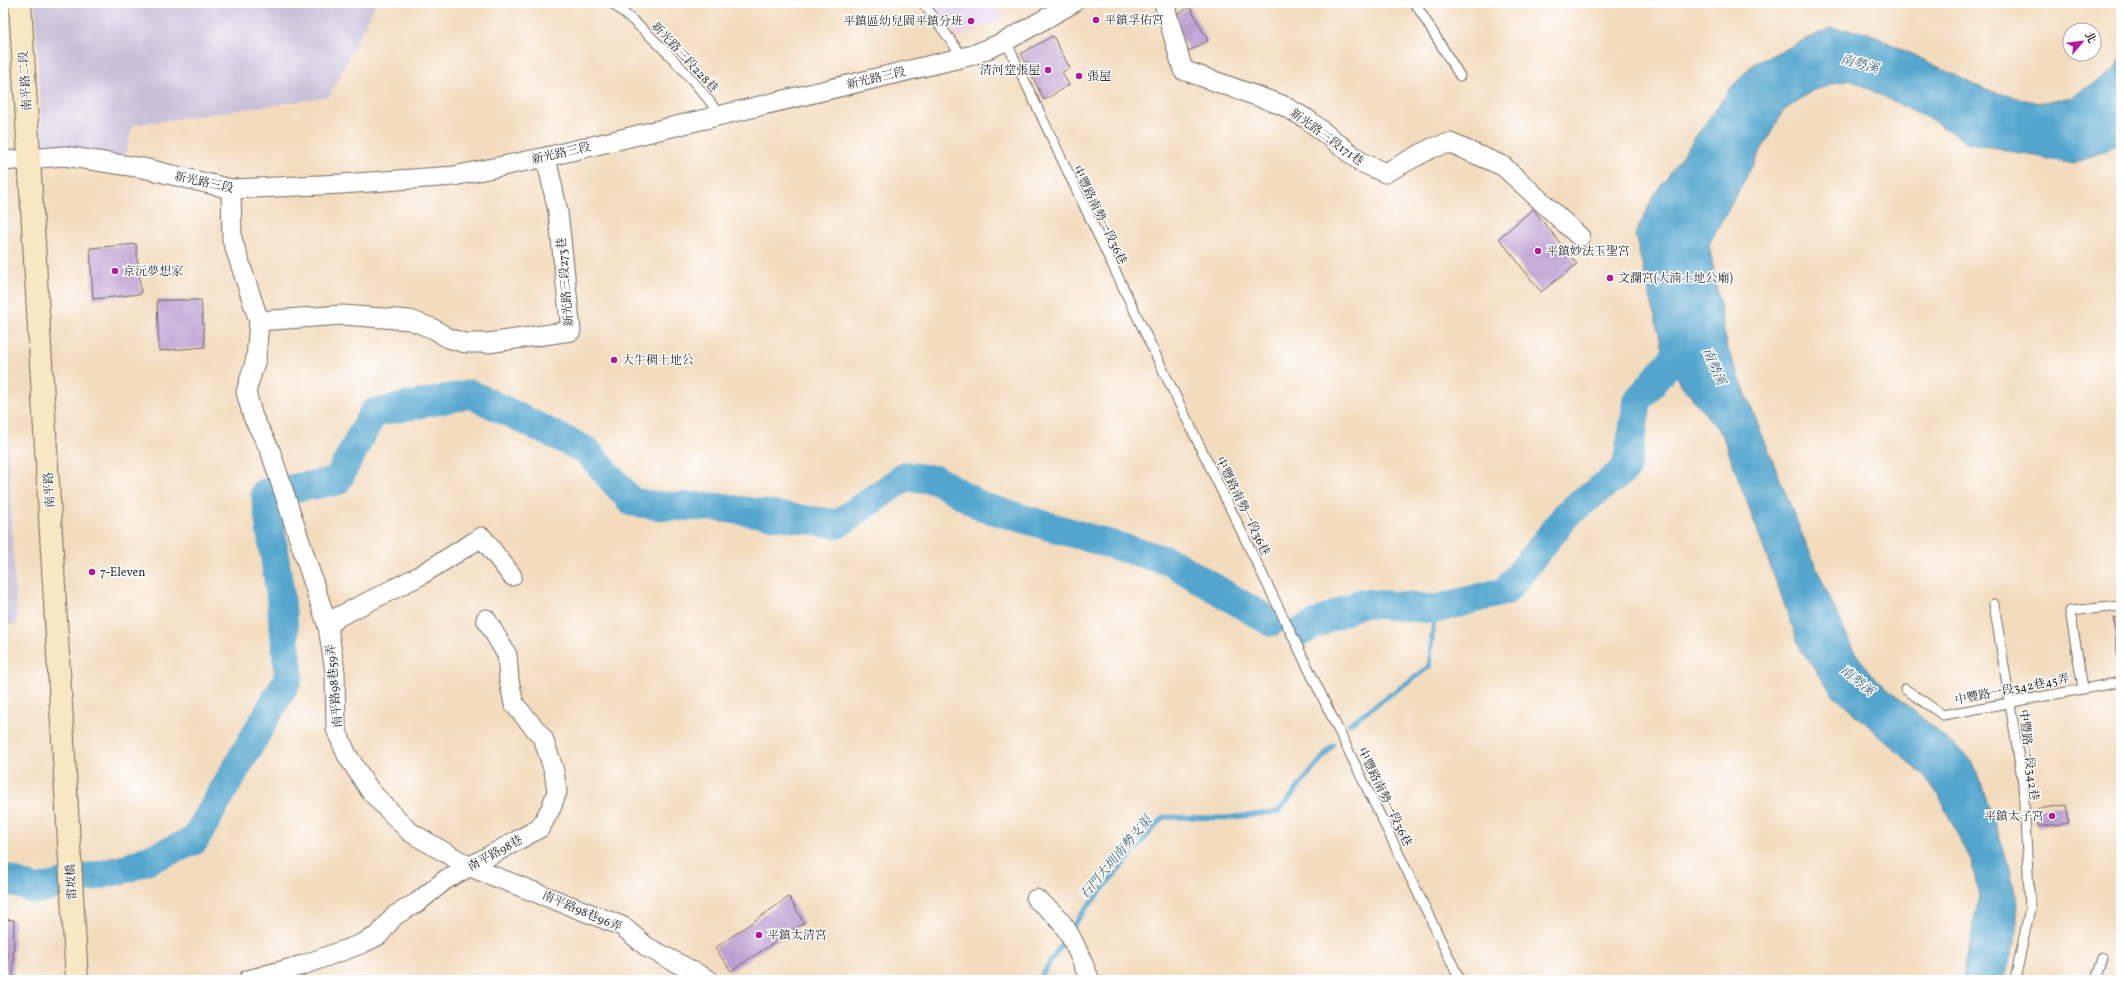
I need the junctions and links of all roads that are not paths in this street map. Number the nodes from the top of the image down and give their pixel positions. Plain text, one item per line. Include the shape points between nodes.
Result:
1 (20, 3) edge
2 (612, 3) edge
3 (923, 3) edge
4 (1073, 3) edge
5 (1164, 3) edge
6 (1415, 3) edge
7 (1006, 41) junction
8 (963, 58) junction
9 (1460, 76) dead end
10 (720, 115) junction
11 (546, 157) junction
12 (30, 160) junction
13 (3, 161) edge
14 (231, 189) junction
15 (1580, 237) dead end
16 (259, 321) junction
17 (512, 576) dead end
18 (1994, 604) dead end
19 (2121, 606) edge
20 (486, 619) dead end
21 (328, 627) junction
22 (2121, 682) edge
23 (2084, 688) junction
24 (1905, 689) dead end
25 (2010, 701) junction
26 (67, 821) joint
27 (470, 867) junction
28 (1036, 899) dead end
29 (2103, 958) dead end
30 (279, 976) edge
31 (76, 980) edge
32 (248, 980) edge
33 (709, 980) edge
34 (1090, 980) edge
35 (1460, 980) edge
36 (2015, 980) edge
37 (2096, 980) edge

1 - 12 street, 南平路二段
2 - 10 lane, 新光路三段228巷 via 668,55
3 - 8 lane
4 - 7 street, 新光路三段
5 - 15 street, 新光路三段171巷 via 1182,70 1282,105 1308,119 1361,162 1385,173 1432,148 1450,143 1503,166
6 - 9 lane
7 - 8 street, 新光路三段
7 - 35 lane, 中豐路南勢一段36巷 via 1093,229
8 - 10 street, 新光路三段
10 - 11 street, 新光路三段
11 - 14 street, 新光路三段 via 454,176
11 - 16 street, 新光路三段273巷 via 558,212 571,331 488,343 465,343 410,320 342,315
12 - 13 street, 新光路三段
12 - 14 street, 新光路三段 via 64,156 143,168
12 - 26 street, 南平路
14 - 16 street via 232,239 250,286
16 - 21 street via 256,359 246,392 253,417 270,450
17 - 21 street, 南平路98巷59弄 via 482,537 419,576 336,618
18 - 25 lane, 中豐路一段342巷
19 - 23 lane, 中豐路一段342巷45弄 via 2070,611
20 - 27 street, 南平路98巷 via 507,655 514,704 543,738 554,771 557,792 540,828
21 - 27 street, 南平路98巷59弄 via 335,672 336,729 347,755 371,792 410,832
22 - 23 lane, 中豐路一段342巷45弄
23 - 25 lane, 中豐路一段342巷45弄
24 - 25 lane, 中豐路一段342巷45弄 via 1943,714
25 - 36 lane, 中豐路一段342巷 via 2023,784 2030,908
26 - 31 street, 雷坡橋
27 - 30 street, 南平路98巷 via 445,880 418,902 394,916 379,935
27 - 33 street, 南平路98巷96弄 via 622,926 647,947
28 - 34 street via 1065,926
29 - 37 lane
30 - 32 street, 南平路98巷

